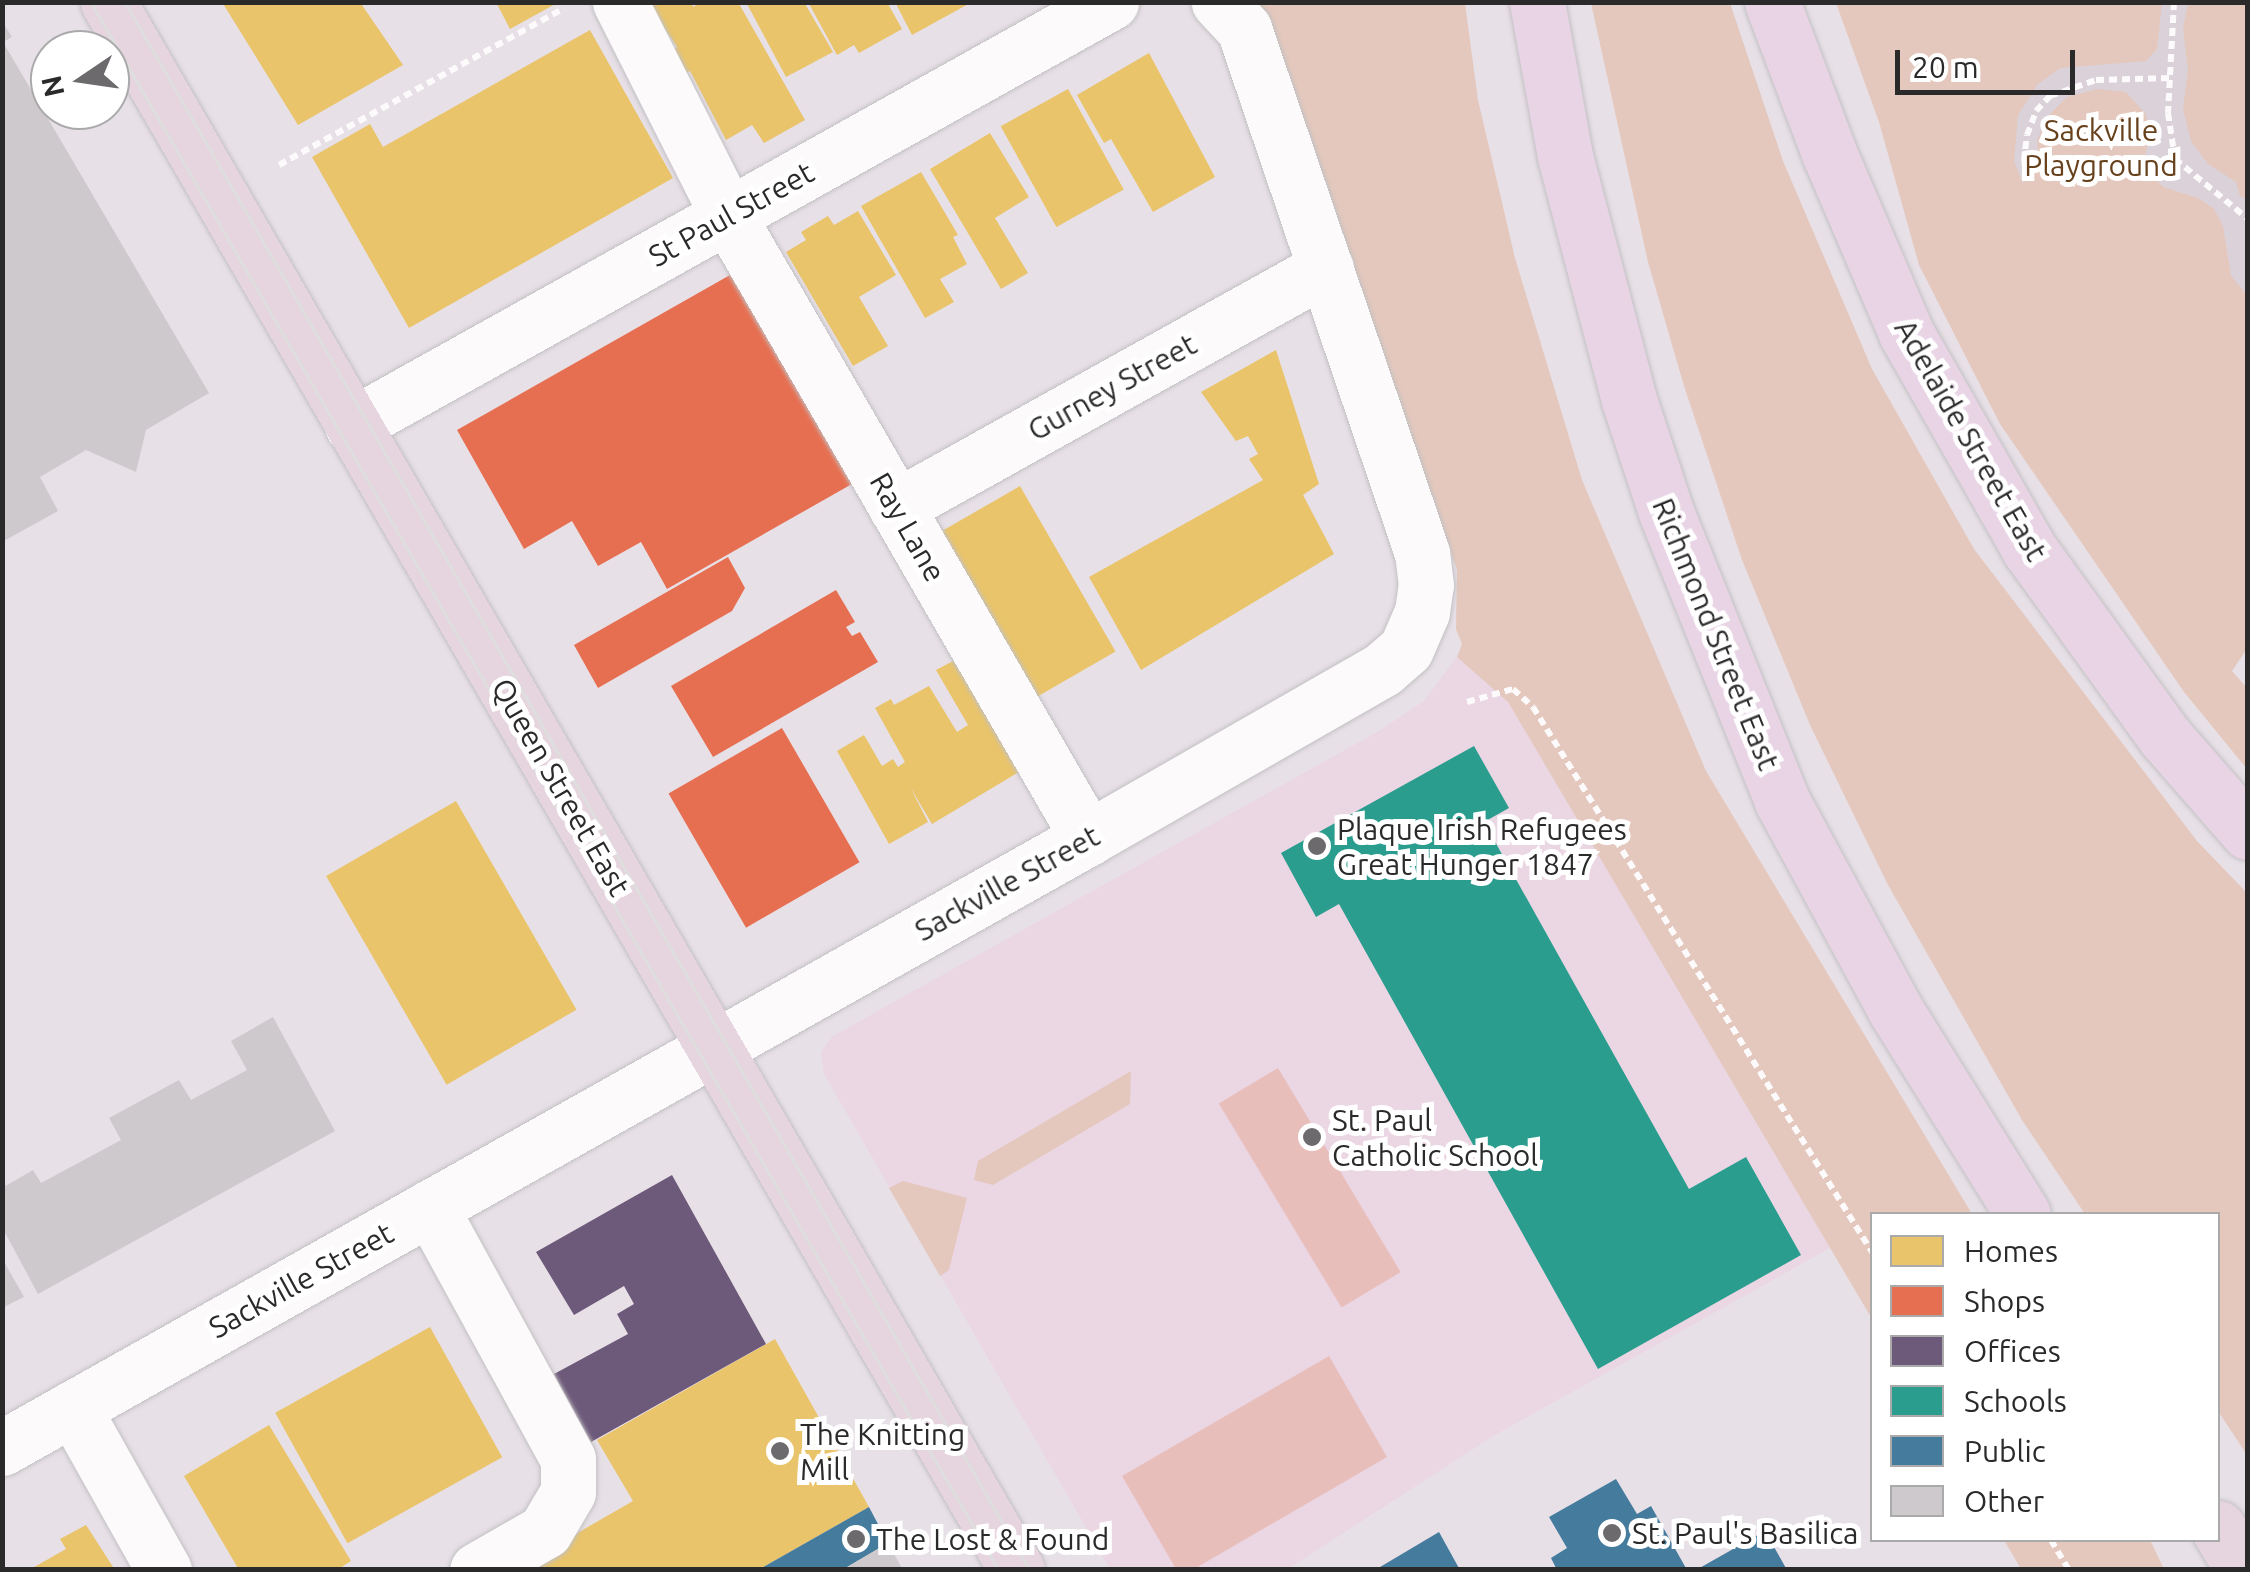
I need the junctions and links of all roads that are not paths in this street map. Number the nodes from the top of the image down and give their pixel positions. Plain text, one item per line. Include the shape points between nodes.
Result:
1 (108, 2) edge
2 (620, 2) edge
3 (1111, 2) edge
4 (1219, 2) edge
5 (1537, 2) edge
6 (1772, 2) edge
7 (728, 216) junction
8 (1326, 268) junction
9 (352, 425) junction
10 (896, 506) junction
11 (2248, 832) edge
12 (1088, 838) junction
13 (713, 1049) junction
14 (430, 1207) junction
15 (2022, 1212) edge
16 (73, 1408) junction
17 (2, 1448) edge
18 (2220, 1531) edge
19 (164, 1570) edge
20 (477, 1570) edge
21 (1016, 1570) edge
22 (2243, 1570) edge

1 - 9 main road, Queen Street East
2 - 7 street, Ray Lane
3 - 7 street, St Paul Street
4 - 8 street, Sackville Street via 1244,30
5 - 15 highway, Richmond Street East via 1565,156 1629,400 1782,801 1896,1011
6 - 11 highway, Adelaide Street East via 1906,333 2029,549 2166,738
7 - 9 street, St Paul Street
7 - 10 street, Ray Lane
8 - 10 street, Gurney Street
8 - 12 street, Sackville Street via 1422,553 1422,612 1406,649 1383,669
9 - 13 main road, Queen Street East
10 - 12 street, Ray Lane
12 - 13 street, Sackville Street
13 - 14 street, Sackville Street
13 - 21 main road, Queen Street East
14 - 16 street, Sackville Street
14 - 20 street via 568,1458 568,1492 544,1532
16 - 17 street, Sackville Street
16 - 19 street
18 - 22 main road

